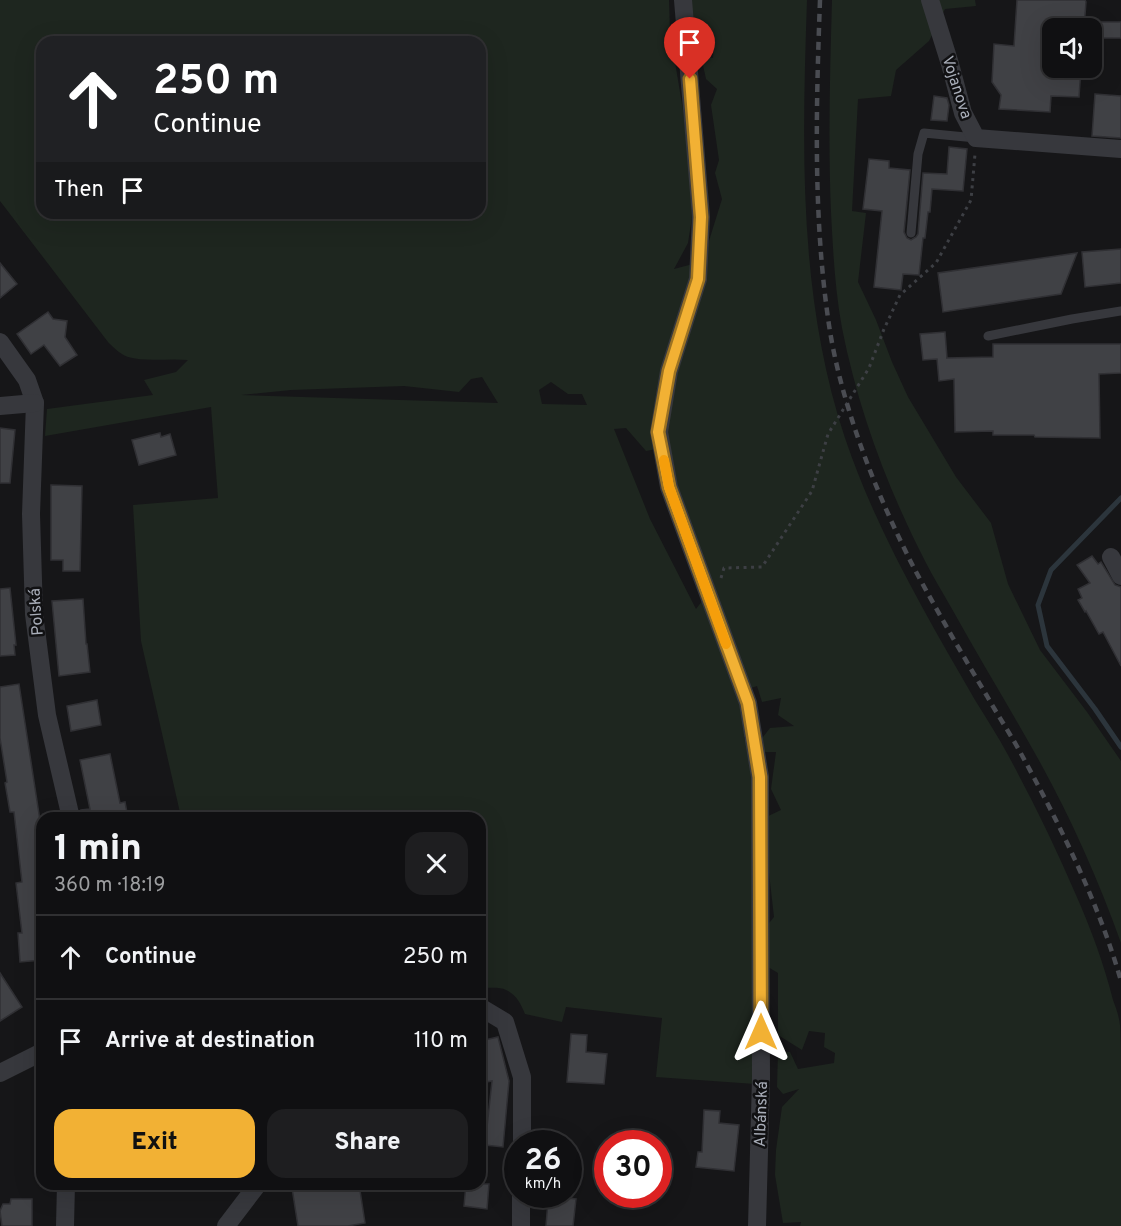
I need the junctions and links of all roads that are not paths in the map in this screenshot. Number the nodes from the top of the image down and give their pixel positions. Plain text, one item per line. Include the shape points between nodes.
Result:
1 (683, 0) edge
2 (930, 0) edge
3 (976, 138) junction
4 (1121, 149) edge
5 (911, 232) dead end
6 (1121, 311) edge
7 (988, 336) dead end
8 (0, 342) edge
9 (34, 404) junction
10 (0, 406) edge
11 (1110, 557) dead end
12 (1121, 576) edge
13 (70, 812) edge
14 (486, 1011) edge
15 (36, 1055) edge
16 (0, 1073) edge
17 (522, 1130) edge
18 (66, 1190) edge
19 (253, 1190) edge
20 (521, 1208) edge
21 (65, 1226) edge
22 (226, 1226) edge
23 (521, 1226) edge
24 (757, 1226) edge

1 - 24 street, Albánská via 701,217 698,279 669,371 658,432 669,487 748,703 760,777 761,1078
2 - 3 street, Vojanova via 963,113
3 - 4 street, Vojanova
3 - 5 lane via 924,133 918,154
6 - 7 lane
8 - 9 street, Polská via 27,380
9 - 10 street
9 - 13 street, Polská via 30,514 34,614 47,715
11 - 12 street
14 - 17 street via 505,1022 522,1077
15 - 16 street
18 - 21 street
19 - 22 street
20 - 23 street

